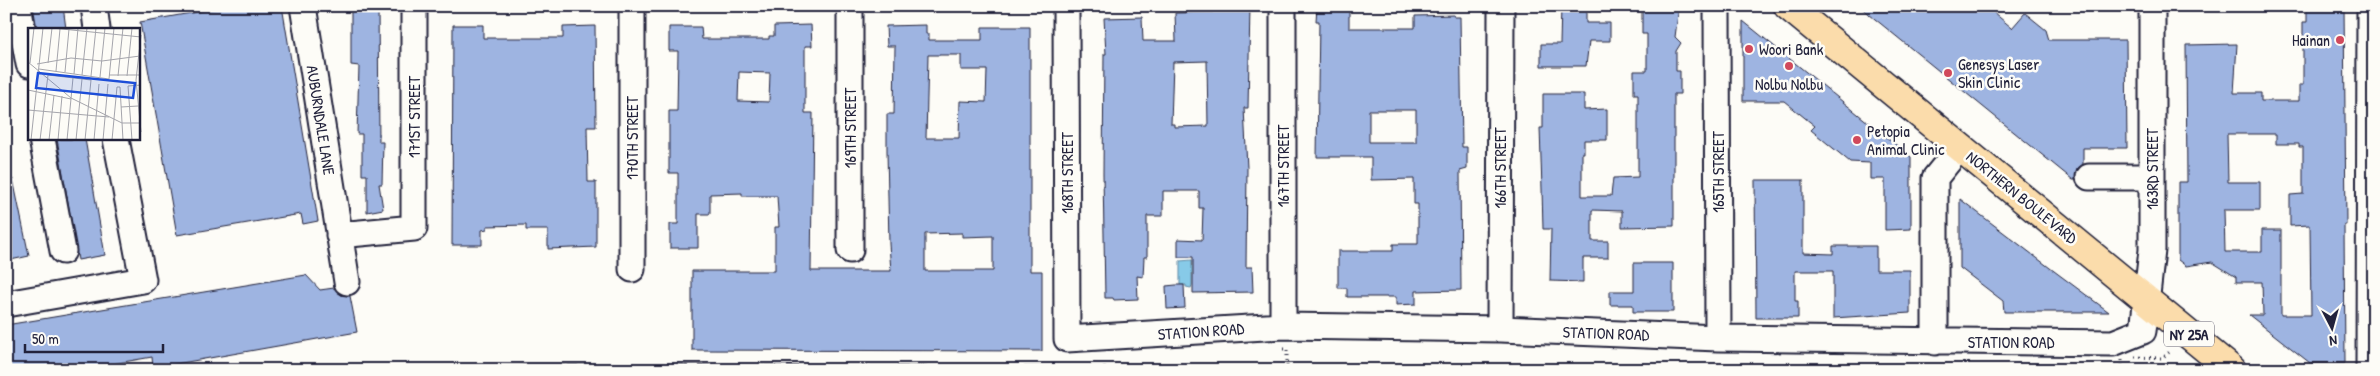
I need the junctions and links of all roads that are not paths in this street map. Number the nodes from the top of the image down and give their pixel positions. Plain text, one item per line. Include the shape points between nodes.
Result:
1 (18, 6) edge
2 (94, 6) edge
3 (303, 6) edge
4 (414, 6) edge
5 (632, 6) edge
6 (850, 6) edge
7 (1066, 6) edge
8 (1283, 6) edge
9 (1501, 6) edge
10 (1718, 6) edge
11 (1788, 6) edge
12 (2152, 6) edge
13 (2370, 6) edge
14 (98, 28) edge
15 (28, 59) edge
16 (42, 140) edge
17 (116, 140) edge
18 (1960, 147) junction
19 (2089, 177) dead end
20 (2152, 177) junction
21 (339, 234) junction
22 (850, 250) dead end
23 (62, 251) dead end
24 (2372, 256) edge
25 (632, 269) dead end
26 (347, 282) dead end
27 (2146, 299) junction
28 (6, 304) edge
29 (1500, 329) junction
30 (2143, 331) joint
31 (1280, 338) junction
32 (1718, 338) junction
33 (1067, 339) joint
34 (1935, 342) junction
35 (2232, 370) edge
36 (2369, 370) edge

1 - 15 street
2 - 14 street
3 - 21 street, AUBURNDALE LANE
4 - 21 street, 171ST STREET via 414,228
5 - 25 street, 170TH STREET
6 - 22 street, 169TH STREET
7 - 33 street, 168TH STREET
8 - 31 street, 167TH STREET
9 - 29 street, 166TH STREET
10 - 32 street, 165TH STREET
11 - 18 main road, NORTHERN BOULEVARD / NY 25A
12 - 20 street, 163RD STREET
13 - 24 street
16 - 23 street
17 - 28 street via 143,280
18 - 27 main road, NORTHERN BOULEVARD / NY 25A
18 - 34 street via 1935,178
19 - 20 street
20 - 27 street, 163RD STREET via 2152,250
21 - 26 street, AUBURNDALE LANE
24 - 36 street
27 - 30 street, 163RD STREET
27 - 35 main road, NORTHERN BOULEVARD / NY 25A
29 - 31 street, STATION ROAD
29 - 32 street, STATION ROAD
30 - 34 street, STATION ROAD via 2113,343
31 - 33 street, STATION ROAD
32 - 34 street, STATION ROAD

